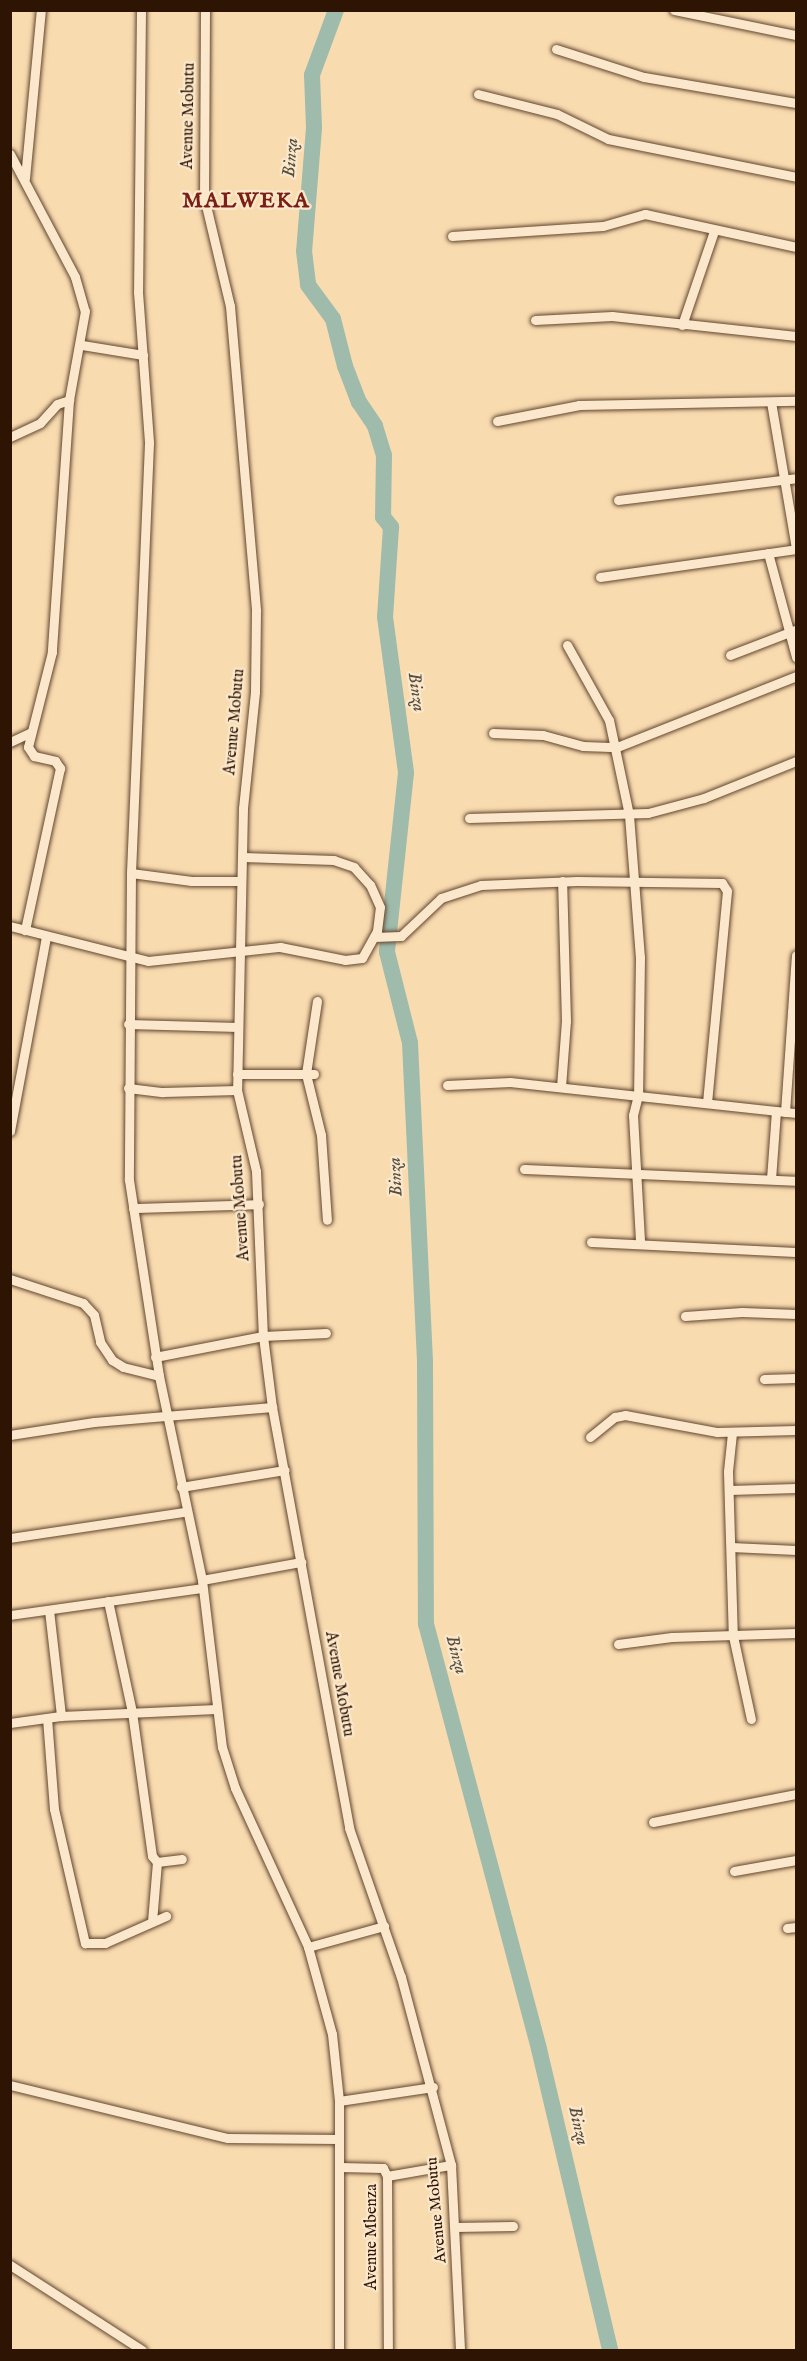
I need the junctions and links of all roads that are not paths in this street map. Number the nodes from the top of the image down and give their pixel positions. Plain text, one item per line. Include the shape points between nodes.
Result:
1 (41, 10) edge
2 (141, 10) edge
3 (205, 10) edge
4 (674, 10) edge
5 (796, 35) edge
6 (556, 49) dead end
7 (478, 94) dead end
8 (796, 103) edge
9 (10, 154) edge
10 (796, 177) edge
11 (25, 178) junction
12 (714, 231) junction
13 (452, 236) dead end
14 (796, 247) edge
15 (535, 320) dead end
16 (682, 325) junction
17 (796, 336) edge
18 (82, 345) junction
19 (143, 355) junction
20 (69, 400) junction
21 (796, 401) edge
22 (771, 402) junction
23 (497, 421) dead end
24 (10, 437) edge
25 (796, 478) edge
26 (783, 479) junction
27 (618, 500) dead end
28 (796, 549) edge
29 (768, 553) junction
30 (600, 577) dead end
31 (794, 631) edge
32 (567, 645) dead end
33 (730, 655) dead end
34 (796, 657) edge
35 (796, 676) edge
36 (31, 732) junction
37 (493, 733) dead end
38 (10, 742) edge
39 (616, 747) junction
40 (796, 761) edge
41 (629, 815) junction
42 (469, 818) dead end
43 (243, 858) junction
44 (131, 873) junction
45 (240, 881) junction
46 (562, 881) junction
47 (635, 884) junction
48 (10, 926) edge
49 (25, 930) junction
50 (45, 936) junction
51 (377, 938) junction
52 (240, 952) junction
53 (796, 955) edge
54 (131, 959) junction
55 (317, 1001) dead end
56 (128, 1024) junction
57 (238, 1027) junction
58 (237, 1074) junction
59 (310, 1074) junction
60 (447, 1085) dead end
61 (561, 1087) junction
62 (128, 1088) junction
63 (237, 1090) junction
64 (638, 1095) junction
65 (707, 1101) junction
66 (780, 1112) junction
67 (796, 1113) edge
68 (10, 1131) edge
69 (524, 1169) dead end
70 (638, 1175) junction
71 (771, 1179) junction
72 (796, 1181) edge
73 (259, 1204) junction
74 (134, 1208) junction
75 (327, 1220) dead end
76 (591, 1242) dead end
77 (640, 1242) junction
78 (796, 1252) edge
79 (10, 1279) edge
80 (796, 1314) edge
81 (685, 1316) dead end
82 (326, 1334) dead end
83 (263, 1336) junction
84 (155, 1357) junction
85 (159, 1376) junction
86 (796, 1378) edge
87 (764, 1379) dead end
88 (272, 1407) junction
89 (166, 1416) junction
90 (796, 1430) edge
91 (732, 1433) junction
92 (10, 1436) edge
93 (590, 1437) dead end
94 (285, 1470) junction
95 (181, 1487) junction
96 (796, 1488) edge
97 (729, 1490) junction
98 (186, 1512) junction
99 (10, 1538) edge
100 (732, 1547) junction
101 (796, 1551) edge
102 (301, 1562) junction
103 (202, 1584) junction
104 (108, 1601) junction
105 (48, 1610) junction
106 (10, 1615) edge
107 (796, 1634) edge
108 (733, 1636) junction
109 (618, 1644) dead end
110 (216, 1709) junction
111 (132, 1713) junction
112 (61, 1716) junction
113 (46, 1718) junction
114 (751, 1719) dead end
115 (10, 1723) edge
116 (796, 1794) edge
117 (653, 1822) dead end
118 (182, 1859) dead end
119 (796, 1860) edge
120 (157, 1862) junction
121 (734, 1871) dead end
122 (166, 1916) dead end
123 (152, 1922) junction
124 (384, 1926) junction
125 (308, 1947) junction
126 (10, 2085) edge
127 (433, 2087) junction
128 (339, 2101) junction
129 (338, 2139) junction
130 (451, 2165) junction
131 (340, 2167) junction
132 (387, 2176) junction
133 (513, 2226) dead end
134 (456, 2227) junction
135 (10, 2265) edge
136 (142, 2350) edge
137 (339, 2350) edge
138 (388, 2350) edge
139 (460, 2350) edge

1 - 11 street
2 - 19 street via 138,292
3 - 43 street, Avenue Mobutu via 204,197 230,306 256,611 255,692 243,808
4 - 5 street
6 - 8 street via 644,77
7 - 10 street via 557,114 608,139
9 - 11 street
11 - 18 street via 75,277 85,311
12 - 13 street via 645,214 603,226
12 - 14 street
12 - 16 street
15 - 16 street via 597,315
16 - 17 street
18 - 19 street
18 - 20 street
19 - 44 street via 148,469
20 - 24 street via 57,404 39,423
20 - 36 street via 55,625 46,681
21 - 22 street
22 - 23 street via 579,405
22 - 26 street
25 - 26 street
26 - 27 street
26 - 28 street
28 - 29 street
29 - 30 street
29 - 31 street
31 - 33 street
31 - 34 street
32 - 39 street via 602,703
35 - 39 street
36 - 38 street
36 - 49 street via 30,752 55,761 60,768
37 - 39 street via 543,735 583,746
39 - 41 street
40 - 41 street via 685,805
41 - 42 street
41 - 47 street
43 - 45 street, Avenue Mobutu
43 - 51 street via 334,860 354,867 370,885 380,907
44 - 45 street
44 - 54 street
45 - 52 street, Avenue Mobutu
46 - 47 street
46 - 51 street via 482,885 453,892 432,905 401,936
46 - 61 street via 566,1021
47 - 64 street via 640,957
47 - 65 street via 717,882 727,888
48 - 49 street
49 - 50 street
50 - 54 street
50 - 68 street
51 - 52 street via 362,958 353,961 280,947
52 - 54 street via 180,960
52 - 57 street, Avenue Mobutu
53 - 66 street
54 - 56 street
55 - 59 street
56 - 57 street
56 - 62 street
57 - 58 street, Avenue Mobutu
58 - 59 street
58 - 63 street, Avenue Mobutu
59 - 75 street via 321,1135
60 - 61 street via 510,1082
61 - 64 street
62 - 63 street via 163,1092
62 - 74 street via 127,1137
63 - 73 street, Avenue Mobutu via 254,1153
64 - 65 street
64 - 70 street via 633,1115
65 - 66 street
66 - 67 street
66 - 71 street
69 - 70 street
70 - 71 street
70 - 77 street
71 - 72 street
73 - 74 street
73 - 83 street, Avenue Mobutu
74 - 84 street
76 - 77 street
77 - 78 street
79 - 85 street via 83,1303 94,1314 100,1342 112,1360 123,1367
80 - 81 street
82 - 83 street
83 - 84 street
83 - 88 street, Avenue Mobutu
84 - 85 street
85 - 89 street
86 - 87 street
88 - 89 street
88 - 94 street, Avenue Mobutu
89 - 92 street
89 - 95 street
90 - 91 street
91 - 93 street via 625,1415
91 - 97 street
94 - 95 street
94 - 102 street, Avenue Mobutu
95 - 98 street
96 - 97 street
97 - 100 street
98 - 99 street
98 - 103 street
100 - 101 street
100 - 108 street
102 - 103 street
102 - 124 street, Avenue Mobutu via 349,1828
103 - 104 street
103 - 110 street
104 - 105 street
104 - 111 street
105 - 106 street
105 - 112 street
107 - 108 street
108 - 109 street via 672,1637
108 - 114 street
110 - 111 street
110 - 125 street via 222,1747 235,1788
111 - 112 street
111 - 120 street via 152,1856
112 - 113 street
113 - 115 street
113 - 123 street via 54,1809 82,1937 96,1946
116 - 117 street
118 - 120 street
119 - 121 street
120 - 123 street
122 - 123 street
124 - 125 street
124 - 127 street, Avenue Mobutu
125 - 128 street via 332,2034
126 - 129 street via 228,2138
127 - 128 street
127 - 130 street, Avenue Mobutu
128 - 129 street
129 - 131 street
130 - 132 street
130 - 134 street, Avenue Mobutu
131 - 132 street, Avenue Mbenza via 378,2168
131 - 137 street
132 - 138 street, Avenue Mbenza
133 - 134 street
134 - 139 street, Avenue Mobutu
135 - 136 street

